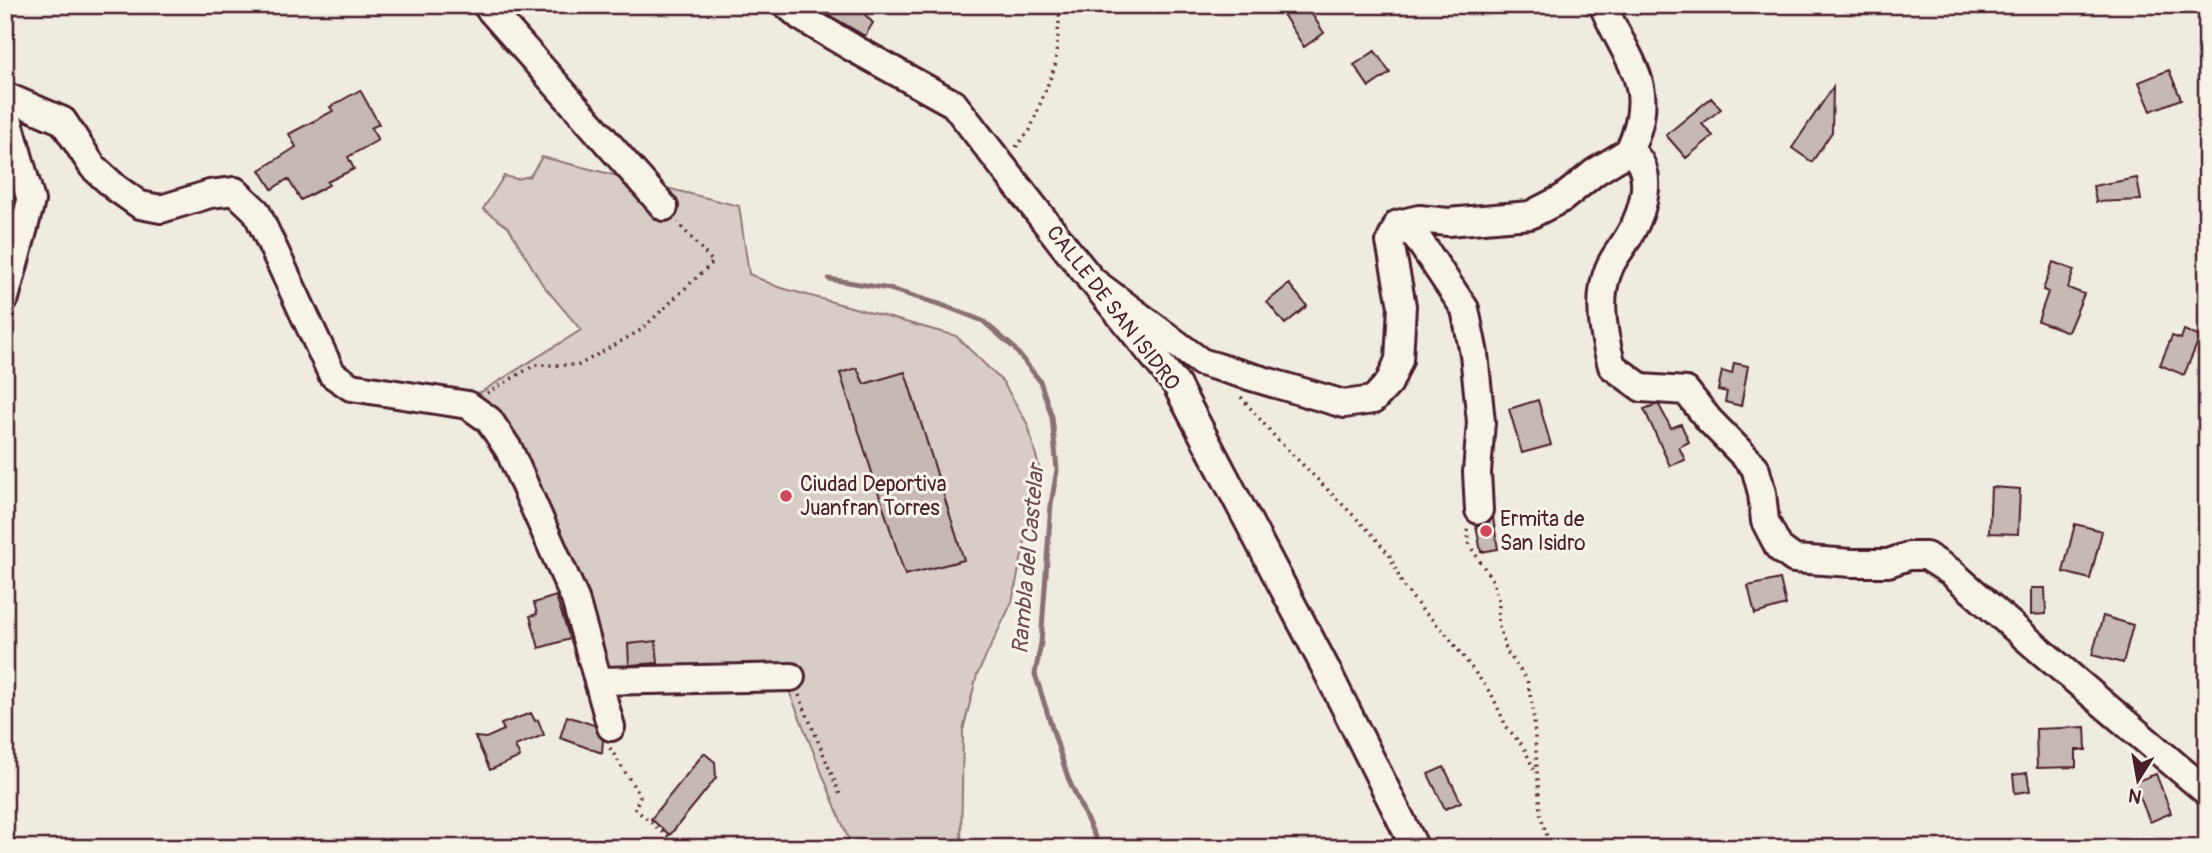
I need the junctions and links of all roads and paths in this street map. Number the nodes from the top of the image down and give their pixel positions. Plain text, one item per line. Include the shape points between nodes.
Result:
1 (486, 5) edge
2 (787, 5) edge
3 (1064, 5) edge
4 (1603, 5) edge
5 (5, 96) edge
6 (5, 108) edge
7 (1629, 151) junction
8 (1001, 164) junction
9 (664, 207) joint
10 (1398, 224) junction
11 (1090, 279) junction
12 (5, 298) edge
13 (1239, 395) dead end
14 (468, 405) junction
15 (1479, 510) joint
16 (791, 677) joint
17 (598, 681) junction
18 (611, 727) joint
19 (1535, 772) junction
20 (2207, 792) edge
21 (841, 797) dead end
22 (681, 848) edge
23 (1415, 848) edge
24 (1550, 848) edge

1 - 9 street
2 - 8 street, CALLE DE SAN ISIDRO via 954,104
3 - 8 path via 1055,66 1030,130
4 - 7 street via 1630,57 1643,96 1639,131
5 - 14 street via 63,121 93,167 140,205 161,209 235,191 256,211 332,374 351,387
6 - 12 street via 31,201
7 - 10 street via 1563,198 1530,215 1448,222 1419,219
7 - 20 street via 1644,169 1645,195 1632,231 1608,271 1603,305 1612,366 1642,388 1686,391 1755,467 1765,521 1779,548 1794,559 1888,563 1926,556 1951,572
8 - 11 street, CALLE DE SAN ISIDRO
9 - 14 path via 713,262 641,330 621,342 579,365 535,365
10 - 11 street via 1390,242 1402,306 1399,360 1389,383 1373,400 1344,404 1202,362
10 - 15 street via 1416,236 1465,309 1480,422
11 - 23 street, CALLE DE SAN ISIDRO via 1176,384
13 - 19 path via 1390,556 1404,586 1492,695
14 - 17 street via 489,420 509,450 575,599
15 - 19 path via 1464,515 1470,546 1493,581 1507,652 1527,680 1534,720
16 - 17 street
16 - 21 path
17 - 18 street
18 - 22 path via 609,747 640,796 635,809
19 - 24 path

